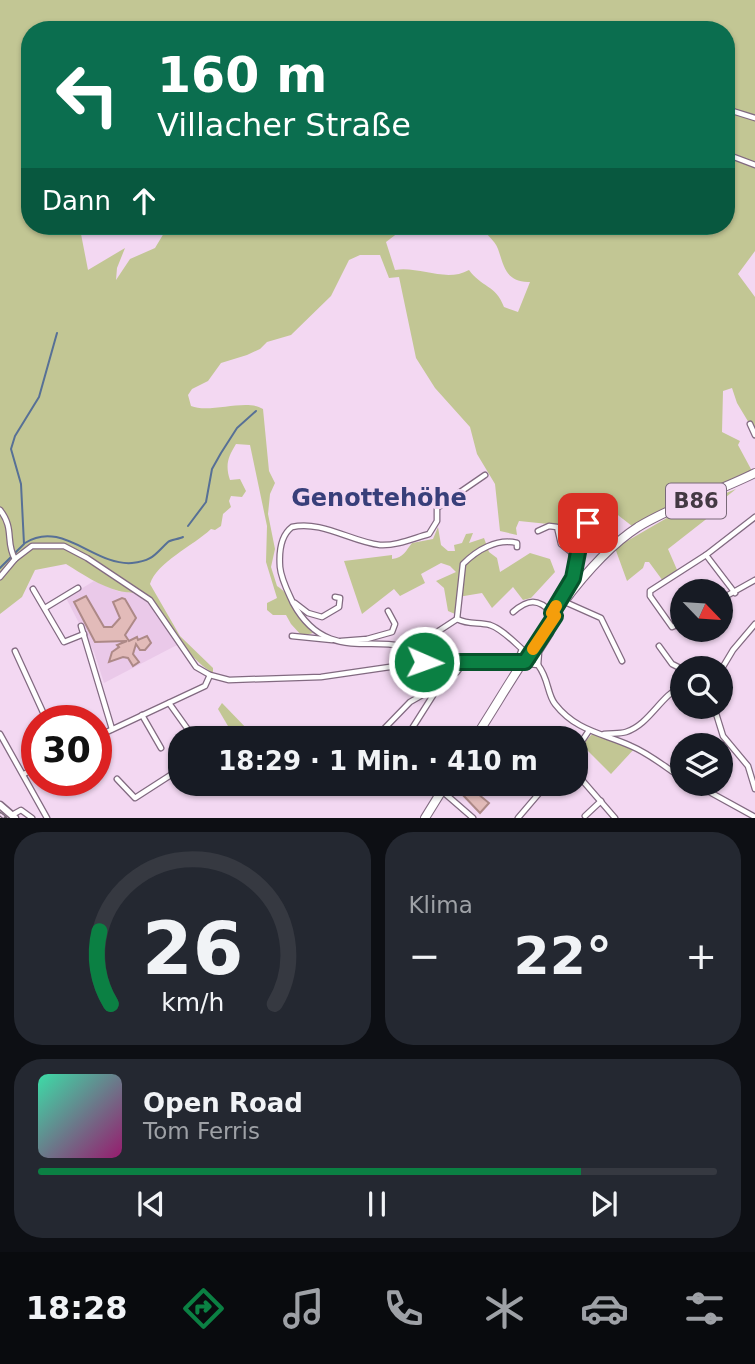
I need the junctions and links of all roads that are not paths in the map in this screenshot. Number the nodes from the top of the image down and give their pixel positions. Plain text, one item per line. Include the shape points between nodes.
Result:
1 (735, 111) edge
2 (755, 118) edge
3 (735, 157) edge
4 (755, 165) edge
5 (750, 424) dead end
6 (755, 435) edge
7 (755, 473) edge
8 (485, 475) dead end
9 (0, 510) edge
10 (755, 517) edge
11 (588, 523) dead end
12 (538, 531) dead end
13 (517, 547) dead end
14 (706, 555) junction
15 (13, 557) junction
16 (575, 568) junction
17 (0, 577) edge
18 (755, 580) edge
19 (78, 588) dead end
20 (33, 589) dead end
21 (735, 593) joint
22 (335, 597) dead end
23 (292, 600) junction
24 (565, 602) junction
25 (45, 608) junction
26 (388, 611) dead end
27 (513, 612) dead end
28 (554, 615) junction
29 (457, 620) junction
30 (755, 624) edge
31 (81, 626) dead end
32 (670, 626) edge
33 (547, 628) junction
34 (84, 634) junction
35 (292, 636) dead end
36 (337, 641) junction
37 (532, 642) dead end
38 (659, 646) dead end
39 (15, 651) dead end
40 (419, 655) junction
41 (729, 656) edge
42 (521, 659) junction
43 (622, 661) dead end
44 (670, 661) edge
45 (424, 662) junction
46 (463, 663) junction
47 (538, 665) junction
48 (210, 675) junction
49 (439, 686) junction
50 (670, 693) edge
51 (169, 703) junction
52 (40, 705) edge
53 (105, 705) edge
54 (142, 715) junction
55 (718, 719) edge
56 (185, 726) edge
57 (388, 726) edge
58 (414, 726) edge
59 (482, 726) edge
60 (581, 726) edge
61 (112, 729) edge
62 (588, 732) edge
63 (0, 734) edge
64 (599, 735) junction
65 (161, 748) dead end
66 (21, 769) edge
67 (670, 770) edge
68 (168, 777) edge
69 (117, 779) dead end
70 (588, 786) edge
71 (755, 789) edge
72 (36, 796) edge
73 (438, 796) edge
74 (452, 796) edge
75 (537, 796) edge
76 (718, 796) edge
77 (601, 801) junction
78 (0, 805) edge
79 (585, 816) dead end
80 (755, 816) edge
81 (13, 817) edge
82 (32, 818) edge
83 (47, 818) edge
84 (425, 818) edge
85 (473, 818) edge
86 (518, 818) edge
87 (615, 818) edge

1 - 2 street
3 - 4 street
5 - 6 street
7 - 24 main road, B86 via 637,528 601,557
8 - 23 street via 437,508 437,521 429,534 407,542 379,544 309,526 290,529 283,538 280,566
9 - 15 street via 9,521
10 - 14 street
11 - 16 street
12 - 16 street via 557,527
13 - 29 street via 510,541 489,545 463,564
14 - 21 street
14 - 32 street via 650,591
15 - 17 street
15 - 48 street via 47,544 64,546 87,558 150,600 196,667
16 - 28 street
18 - 21 street
19 - 25 street
20 - 25 street
22 - 23 street via 340,600 338,608 322,617
23 - 36 street via 305,623
24 - 28 main road, B86
24 - 43 street via 601,618
25 - 34 street via 64,642
26 - 36 street via 395,624 388,634
27 - 28 street via 536,601
28 - 33 main road, B86
29 - 40 street via 428,638
29 - 42 street via 491,625 522,649
30 - 41 street
31 - 34 street
33 - 42 main road, B86
33 - 47 street via 551,633 539,652
34 - 53 street
35 - 36 street
36 - 40 street via 401,645
37 - 42 street
38 - 44 street
39 - 52 street
40 - 45 street
42 - 46 street
42 - 47 street
42 - 59 main road, B86
45 - 46 street
45 - 48 street via 321,677 229,680
46 - 49 street
47 - 60 street via 554,703
48 - 51 street via 205,685
49 - 57 street via 410,702
49 - 58 street
50 - 64 street via 636,727 625,733
51 - 54 street
51 - 56 street
54 - 61 street
54 - 65 street
55 - 71 street via 723,736 748,766
62 - 64 street
63 - 66 street
64 - 67 street via 646,753
68 - 69 street via 135,798
70 - 77 street
72 - 83 street
73 - 84 main road
74 - 85 street
75 - 86 street
76 - 80 street
77 - 79 street
77 - 87 street
78 - 81 street
81 - 82 street via 21,810

